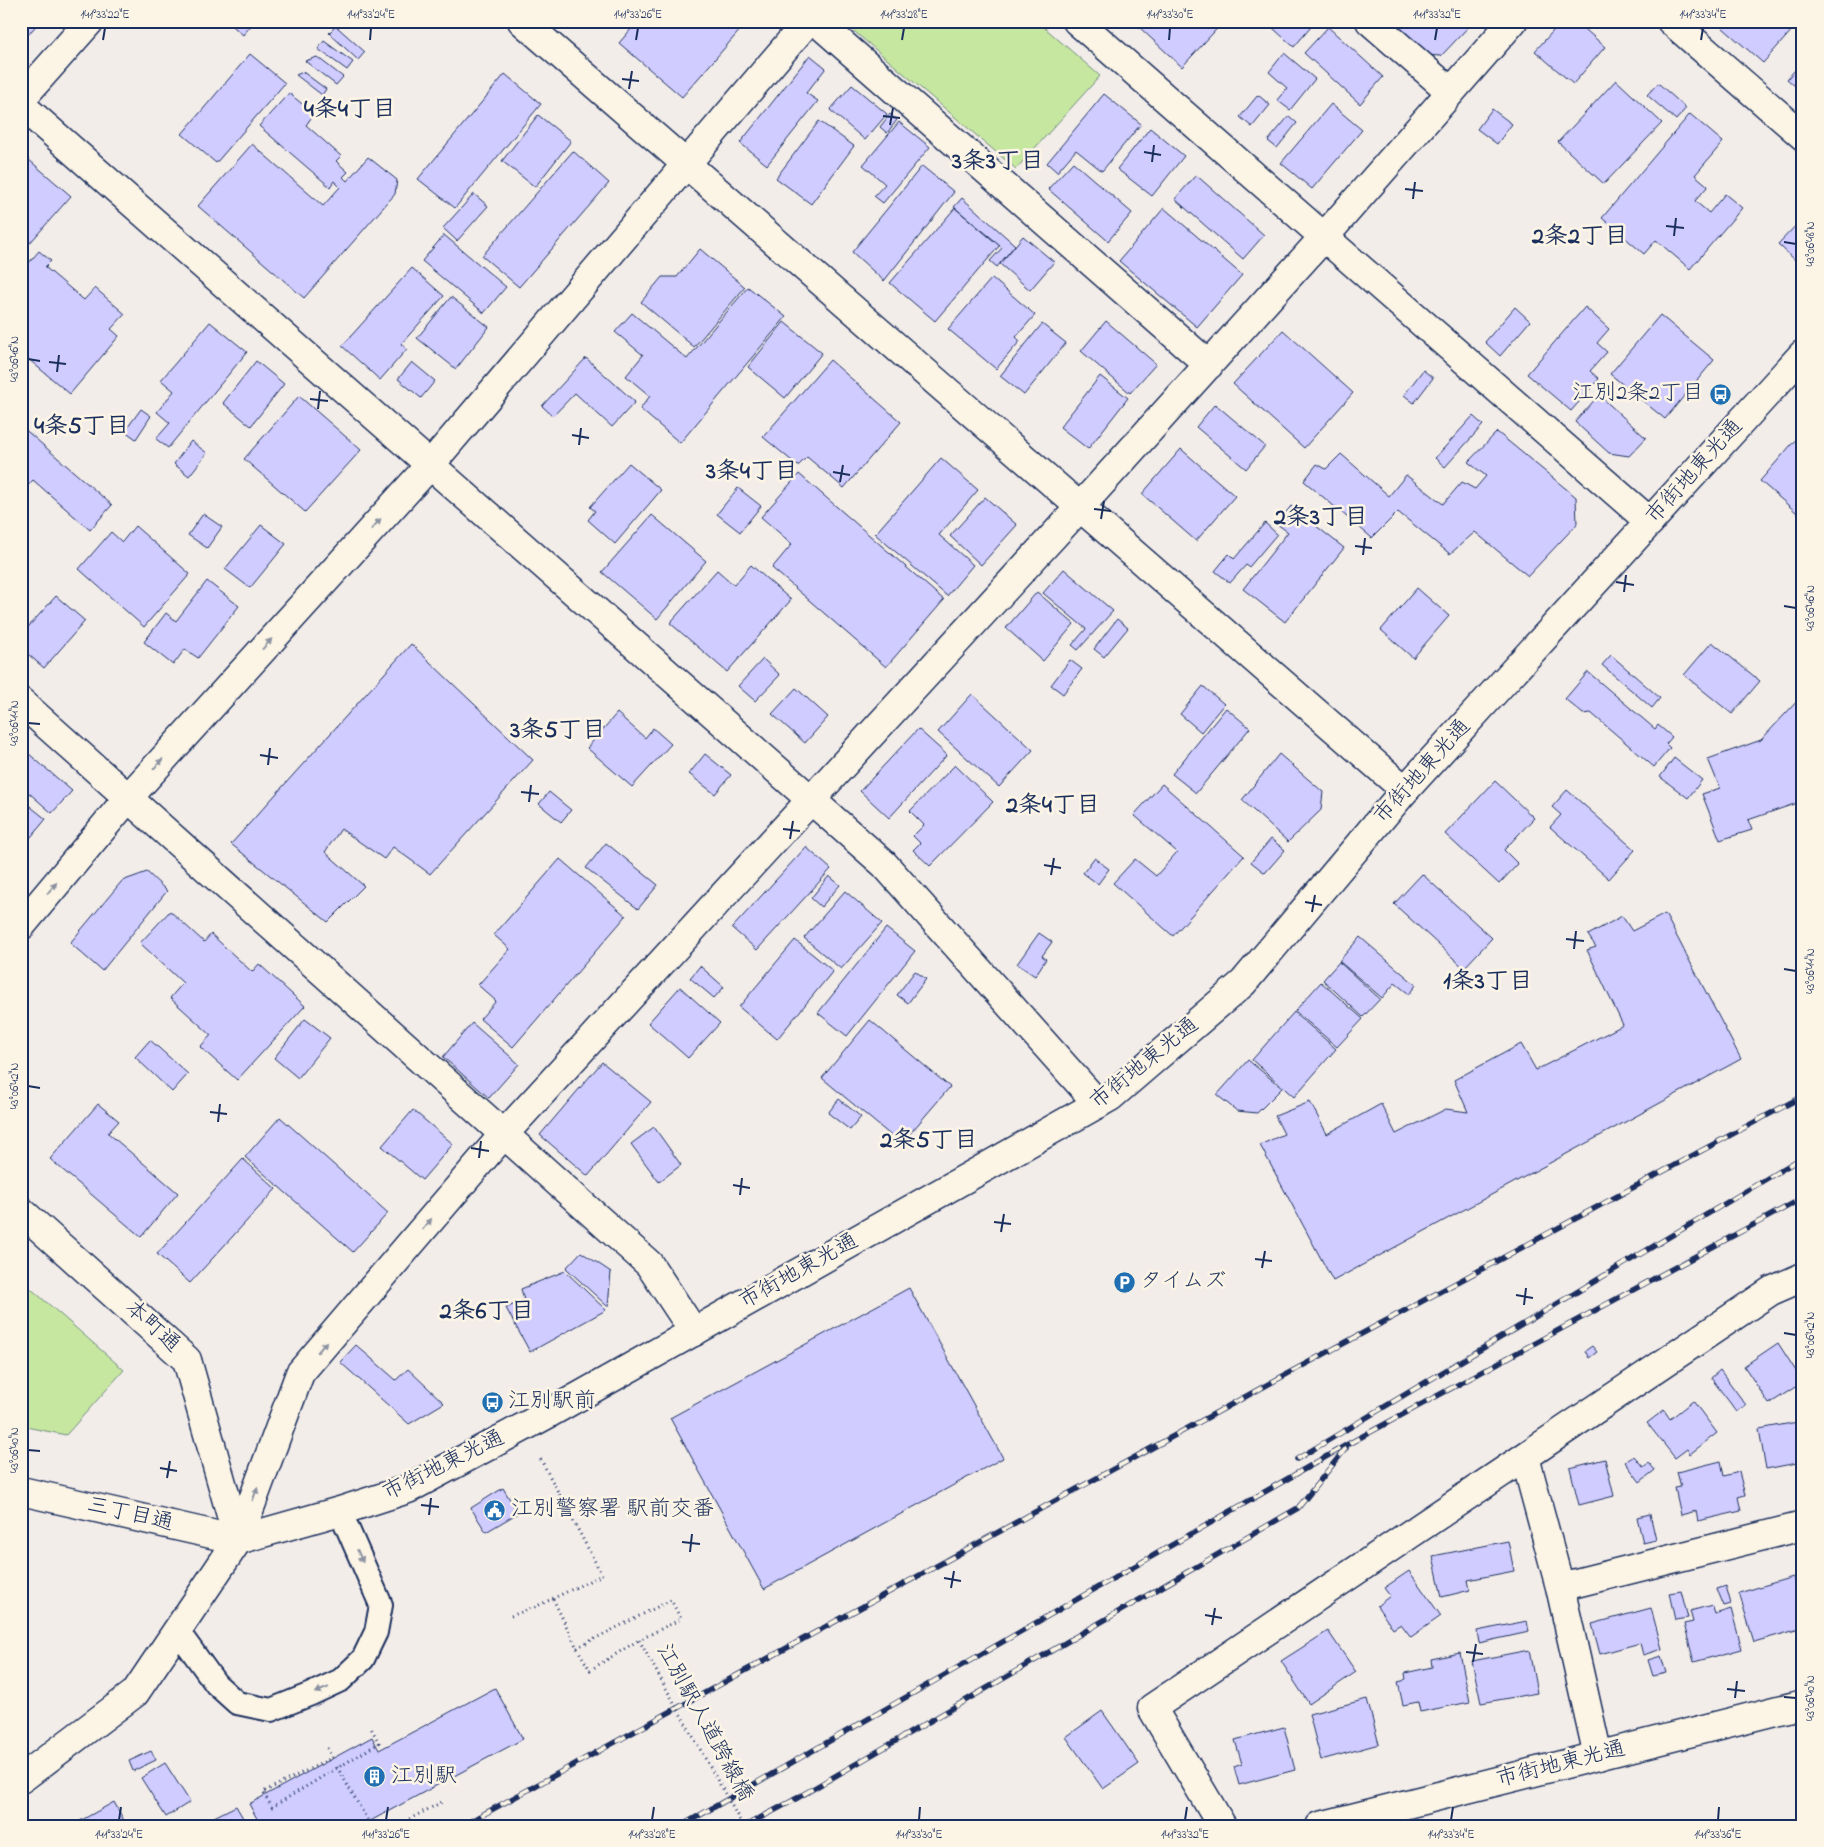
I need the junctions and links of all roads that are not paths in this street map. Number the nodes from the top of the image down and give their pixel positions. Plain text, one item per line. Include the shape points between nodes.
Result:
1 (90, 21) edge
2 (522, 21) edge
3 (808, 21) edge
4 (816, 21) edge
5 (1077, 21) edge
6 (1370, 21) edge
7 (1513, 21) edge
8 (1671, 21) edge
9 (1451, 92) junction
10 (21, 99) edge
11 (21, 105) edge
12 (1803, 136) edge
13 (687, 165) junction
14 (1324, 237) junction
15 (1803, 354) edge
16 (1209, 364) junction
17 (430, 464) junction
18 (1080, 507) junction
19 (1650, 522) junction
20 (21, 702) edge
21 (1406, 790) junction
22 (128, 798) junction
23 (811, 799) junction
24 (21, 926) edge
25 (1098, 1104) junction
26 (504, 1134) junction
27 (21, 1211) edge
28 (1803, 1277) edge
29 (694, 1332) junction
30 (1525, 1457) junction
31 (21, 1491) edge
32 (340, 1511) junction
33 (1803, 1526) edge
34 (238, 1540) junction
35 (1560, 1587) junction
36 (177, 1630) junction
37 (1803, 1704) edge
38 (1598, 1756) junction
39 (21, 1779) edge
40 (1222, 1826) edge
41 (1320, 1826) edge

1 - 10 street
2 - 13 street
3 - 13 street
4 - 16 street
5 - 14 street
6 - 9 street
7 - 9 street
8 - 12 street
9 - 14 street
11 - 17 street
13 - 17 street
13 - 18 street
14 - 16 street
14 - 19 street
15 - 19 street, 市街地東光通
16 - 18 street
22 -> 17 street
17 - 23 street
18 - 21 street
18 - 23 street
19 - 21 street, 市街地東光通
20 - 22 street
21 - 25 street, 市街地東光通 via 1243,982
24 -> 22 street
22 - 26 street
23 - 25 street via 884,864
23 - 26 street
25 - 29 street, 市街地東光通
26 - 29 street via 649,1264
34 -> 26 street via 300,1373
27 - 34 street, 本町通 via 187,1360
28 - 30 street via 1771,1291
29 - 32 street, 市街地東光通 via 408,1489
30 - 35 street
30 - 40 street via 1152,1708
31 - 34 street, 三丁目通
32 - 34 street, 市街地東光通
32 -> 36 lane via 381,1605 376,1632 363,1658 341,1680 271,1710 237,1703 216,1684
33 - 35 street
34 - 36 street
35 - 38 street
36 - 39 street via 134,1693
37 - 38 street, 市街地東光通
38 - 41 street, 市街地東光通

